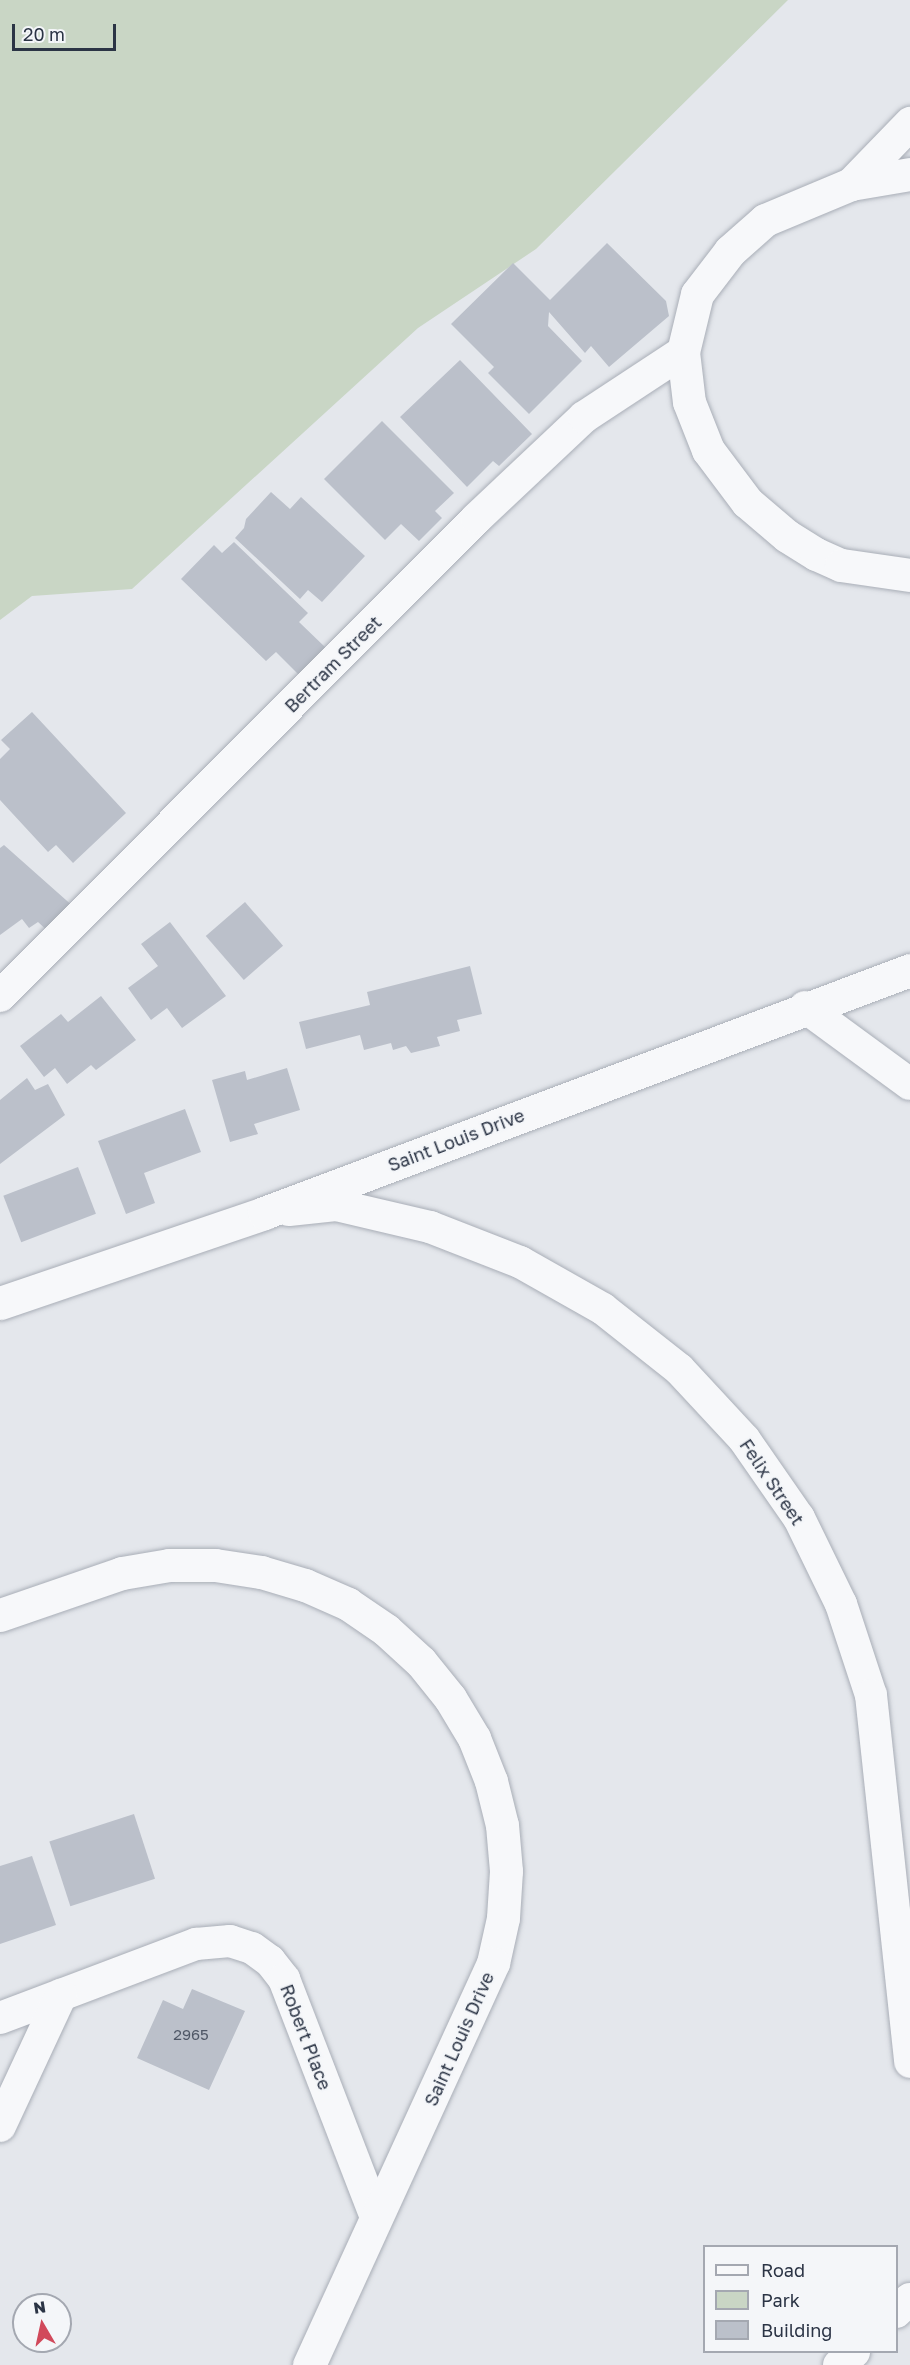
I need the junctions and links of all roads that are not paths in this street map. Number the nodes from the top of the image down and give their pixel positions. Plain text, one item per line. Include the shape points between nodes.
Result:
1 (910, 123) edge
2 (910, 174) edge
3 (851, 184) junction
4 (683, 352) junction
5 (910, 575) edge
6 (910, 970) edge
7 (0, 996) edge
8 (805, 1007) junction
9 (910, 1084) edge
10 (264, 1213) junction
11 (0, 1303) edge
12 (0, 1615) edge
13 (61, 1995) junction
14 (0, 2018) edge
15 (910, 2062) edge
16 (0, 2126) edge
17 (376, 2218) junction
18 (910, 2299) edge
19 (898, 2311) edge
20 (853, 2353) edge
21 (309, 2365) edge
22 (839, 2365) edge

1 - 3 street
2 - 3 street
3 - 4 street via 765,220 730,251 697,294
4 - 5 street via 689,402 708,450 747,502 787,536 816,554 841,565
4 - 7 street, Bertram Street via 584,417
6 - 8 street, Saint Louis Drive
8 - 9 street
8 - 10 street, Saint Louis Drive
10 - 11 street, Saint Louis Drive
10 - 15 street, Felix Street via 336,1205 430,1227 520,1262 603,1309 679,1369 744,1439 799,1518 842,1604 871,1695
12 - 17 street, Saint Louis Drive via 122,1573 203,1565 261,1572 348,1604 386,1630 421,1662 450,1698 474,1738 499,1814 506,1871 503,1918 493,1963 477,2007
13 - 14 street, Robert Place
13 - 16 street
13 - 17 street, Robert Place via 207,1941 241,1944 261,1954 284,1979
17 - 21 street, Saint Louis Drive
18 - 19 street
20 - 22 street

